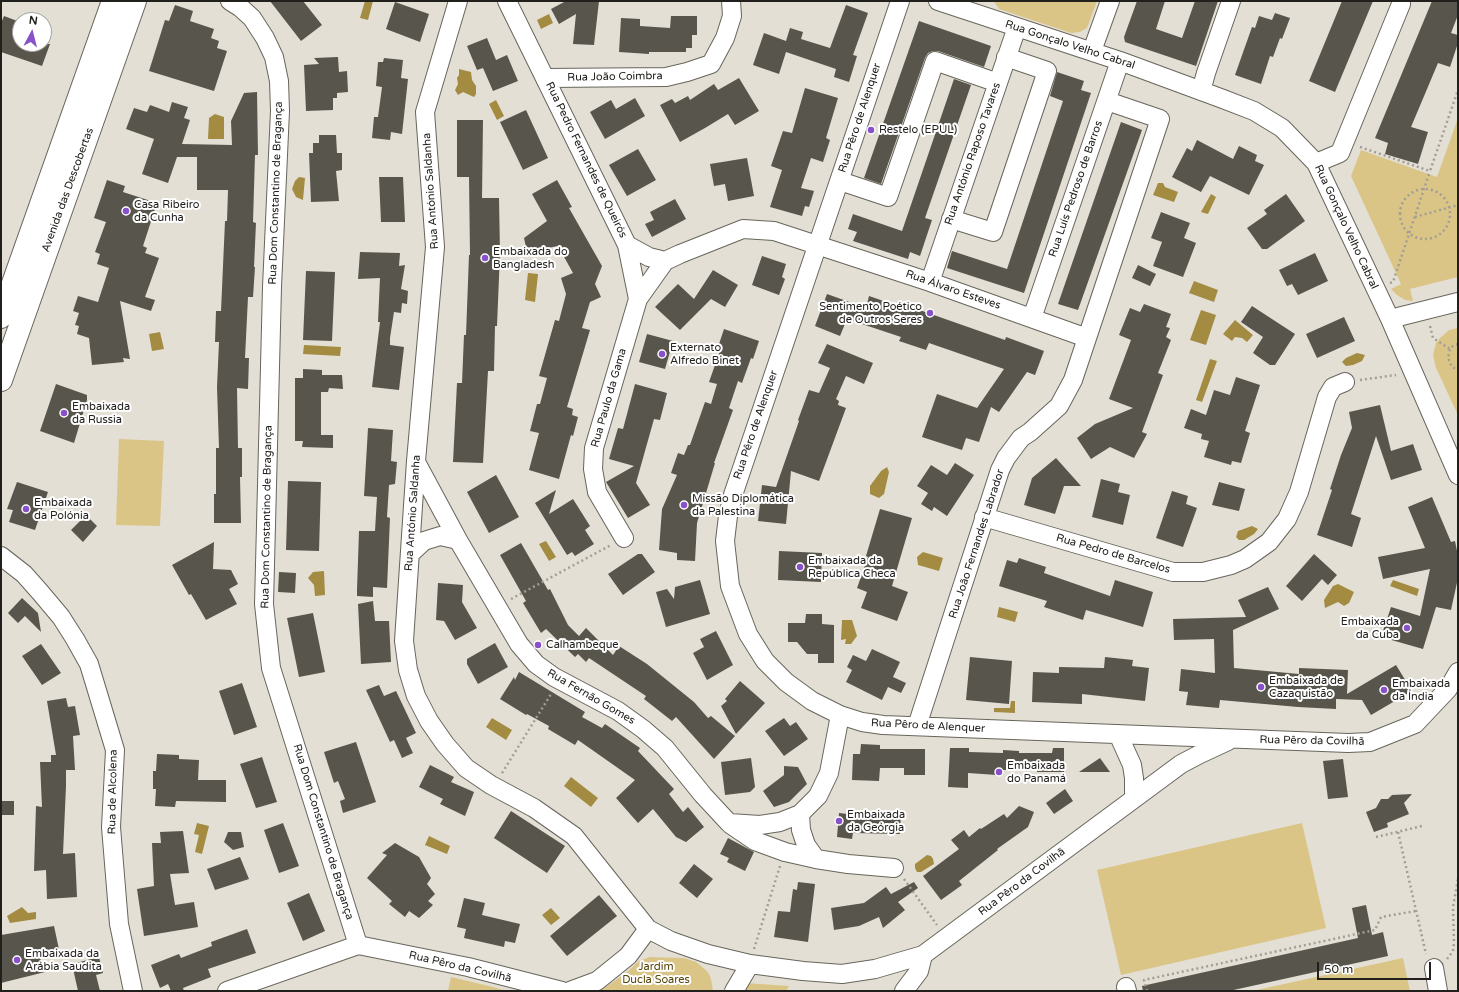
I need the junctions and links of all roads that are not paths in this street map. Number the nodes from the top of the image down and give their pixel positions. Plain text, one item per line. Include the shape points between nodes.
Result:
1 (113, 1) edge
2 (135, 1) edge
3 (230, 1) edge
4 (458, 1) edge
5 (469, 1) edge
6 (496, 1) edge
7 (507, 1) edge
8 (730, 1) edge
9 (900, 1) edge
10 (938, 1) edge
11 (1110, 1) edge
12 (1231, 1) edge
13 (1401, 4) dead end
14 (519, 24) junction
15 (1017, 27) junction
16 (449, 29) junction
17 (1092, 52) junction
18 (1006, 58) junction
19 (1120, 61) junction
20 (545, 78) junction
21 (998, 83) junction
22 (1201, 91) junction
23 (1107, 101) junction
24 (1316, 163) junction
25 (840, 181) junction
26 (951, 218) junction
27 (627, 245) junction
28 (818, 245) junction
29 (665, 261) junction
30 (930, 282) junction
31 (638, 299) junction
32 (1458, 302) edge
33 (1, 317) edge
34 (1032, 318) junction
35 (1390, 319) junction
36 (1087, 338) junction
37 (1, 380) edge
38 (1346, 382) road end
39 (416, 461) junction
40 (1458, 475) edge
41 (984, 517) junction
42 (624, 538) dead end
43 (458, 540) junction
44 (410, 554) junction
45 (1, 556) edge
46 (1458, 672) edge
47 (840, 715) junction
48 (917, 726) junction
49 (1118, 734) junction
50 (1232, 739) junction
51 (1134, 798) junction
52 (800, 814) junction
53 (729, 823) junction
54 (816, 859) junction
55 (894, 868) dead end
56 (648, 929) junction
57 (358, 945) junction
58 (923, 955) junction
59 (1430, 963) road end
60 (750, 964) junction
61 (133, 991) edge
62 (227, 991) edge
63 (562, 991) edge
64 (570, 991) edge
65 (734, 991) edge
66 (904, 991) edge
67 (1438, 991) edge

1 - 33 main road, Avenida das Descobertas
2 - 37 main road, Avenida das Descobertas
3 - 57 street, Rua Dom Constantino de Bragança via 252,18 265,38 274,57 279,81 264,604 271,668
4 - 16 street, Rua António Saldanha
5 - 16 street
6 - 14 street
7 - 14 street, Rua Pedro Fernandes de Queirós
8 - 20 street, Rua João Coimbra via 732,16 725,38 711,64 666,77
9 - 25 street, Rua Pêro de Alenquer
10 - 15 street, Rua Gonçalo Velho Cabral
11 - 17 street
12 - 22 street
13 - 24 street via 1340,153
14 - 20 street, Rua Pedro Fernandes de Queirós
15 - 17 street, Rua Gonçalo Velho Cabral
15 - 18 street, Rua António Raposo Tavares
16 - 39 street, Rua António Saldanha via 425,112 435,247
17 - 19 street, Rua Gonçalo Velho Cabral
18 - 21 street, Rua António Raposo Tavares
18 - 26 street via 1047,71 993,232
19 - 22 street, Rua Gonçalo Velho Cabral
19 - 23 street, Rua Luís Pedroso de Barros
20 - 27 street, Rua Pedro Fernandes de Queirós
21 - 25 street via 935,61 888,197
21 - 26 street, Rua António Raposo Tavares
22 - 24 street, Rua Gonçalo Velho Cabral via 1254,111 1276,124
23 - 34 street, Rua Luís Pedroso de Barros
23 - 36 street, Rua João Fernandes Labrador via 1160,119
24 - 35 street, Rua Gonçalo Velho Cabral
25 - 28 street, Rua Pêro de Alenquer
26 - 30 street, Rua António Raposo Tavares
27 - 29 street, Rua Pedro Fernandes de Queirós via 649,257
27 - 31 street, Rua Paulo da Gama
28 - 29 street via 774,231 743,229
28 - 30 street, Rua Álvaro Esteves
28 - 47 street, Rua Pêro de Alenquer via 733,495 725,541 730,586 748,634 765,661 799,692
29 - 31 street, Rua Paulo da Gama
30 - 34 street, Rua Álvaro Esteves
31 - 42 street, Rua Paulo da Gama via 594,448 593,469 597,492
32 - 35 street
34 - 36 street, Rua Álvaro Esteves
35 - 40 street, Rua Gonçalo Velho Cabral
36 - 41 street, Rua João Fernandes Labrador via 1073,380 1059,406 1021,438 1006,458
38 - 41 street, Rua Pedro de Barcelos via 1333,387 1327,397 1299,492 1287,519 1268,542 1245,559 1231,565 1203,572 1173,572
39 - 43 street, Rua Fernão Gomes
39 - 44 street, Rua António Saldanha
41 - 48 street, Rua João Fernandes Labrador
43 - 44 street via 440,536 424,541
43 - 53 street, Rua Fernão Gomes via 519,644 536,664 554,677 618,711 643,729 665,748
44 - 56 street, Rua António Saldanha via 404,641 408,670 416,696 429,721 466,768 534,808 574,836
45 - 61 street, Rua de Alcolena via 24,574 60,616 75,639 88,664 115,750 112,827 118,924
46 - 50 street, Rua Pêro da Covilhã via 1448,689 1415,724 1370,742
47 - 48 street, Rua Pêro de Alenquer via 862,722
47 - 52 street via 830,773 818,796
48 - 49 street, Rua Pêro de Alenquer
49 - 50 street, Rua Pêro de Alenquer
49 - 51 street via 1132,765
50 - 51 street, Rua Pêro da Covilhã via 1181,764
51 - 58 street, Rua Pêro da Covilhã
52 - 53 street via 780,822 760,825
52 - 54 street via 801,830 806,845
53 - 54 street, Rua Fernão Gomes via 755,841 785,852
54 - 55 street, Rua Fernão Gomes
56 - 60 street, Rua Pêro da Covilhã via 708,954
56 - 64 street via 628,956 597,981
57 - 62 street
57 - 63 street, Rua Pêro da Covilhã via 468,967
58 - 60 street, Rua Pêro da Covilhã via 875,969 842,974
58 - 66 street via 919,971
59 - 67 street
60 - 65 street

